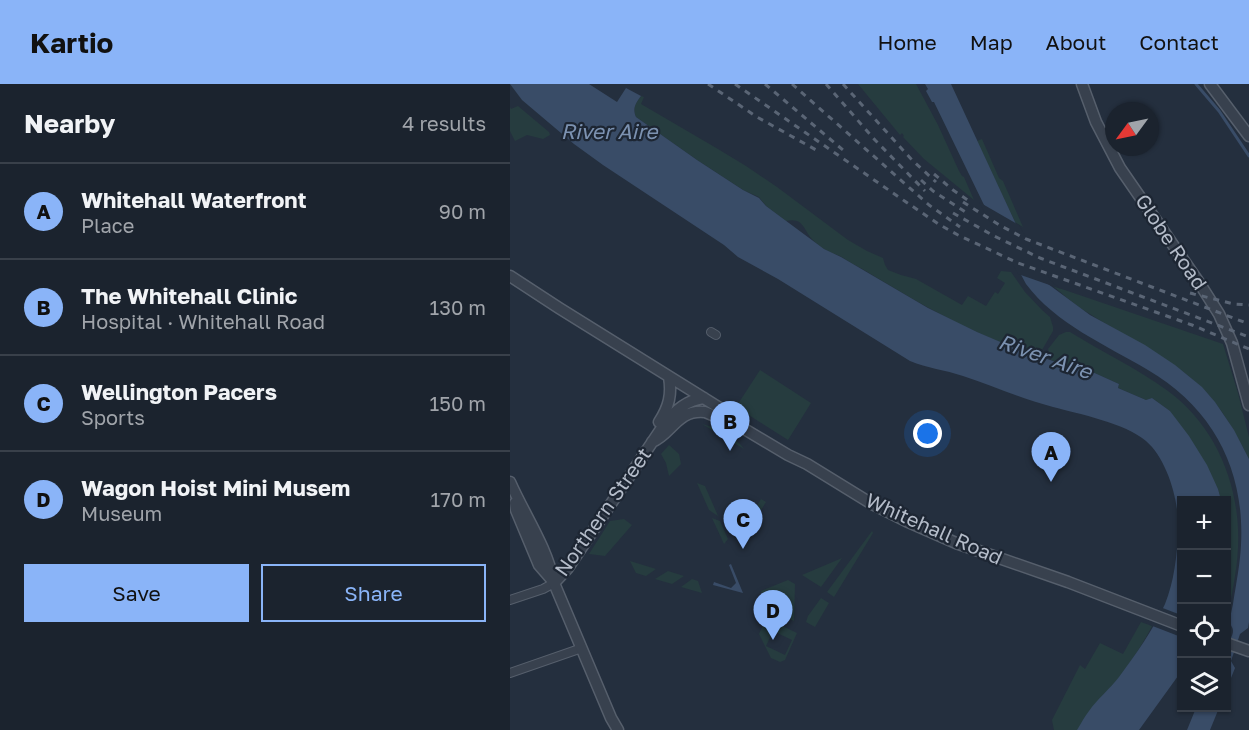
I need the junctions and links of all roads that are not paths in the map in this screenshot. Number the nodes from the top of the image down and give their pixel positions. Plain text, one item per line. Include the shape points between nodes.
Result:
1 (1082, 84) edge
2 (1210, 84) edge
3 (1249, 136) edge
4 (510, 276) edge
5 (665, 374) junction
6 (704, 398) junction
7 (1249, 405) edge
8 (710, 414) joint
9 (741, 427) junction
10 (652, 442) junction
11 (511, 486) edge
12 (554, 583) junction
13 (510, 600) edge
14 (1177, 624) edge
15 (1231, 645) edge
16 (582, 648) junction
17 (1245, 650) edge
18 (510, 673) edge
19 (616, 730) edge

1 - 7 street, Globe Road via 1120,168 1219,314 1232,343
2 - 3 street
4 - 5 street, Whitehall Road
5 - 6 street, Whitehall Road
5 - 10 street via 670,398
6 - 9 street, Whitehall Road via 731,415
6 - 10 street, Northern Street via 692,400 676,411
8 - 9 street, Whitehall Road
8 - 10 street, Northern Street via 688,414
9 - 14 street, Whitehall Road via 906,521
10 - 12 street, Northern Street
11 - 12 street via 552,570
12 - 13 street
12 - 16 street
15 - 17 street
16 - 18 street
16 - 19 street

